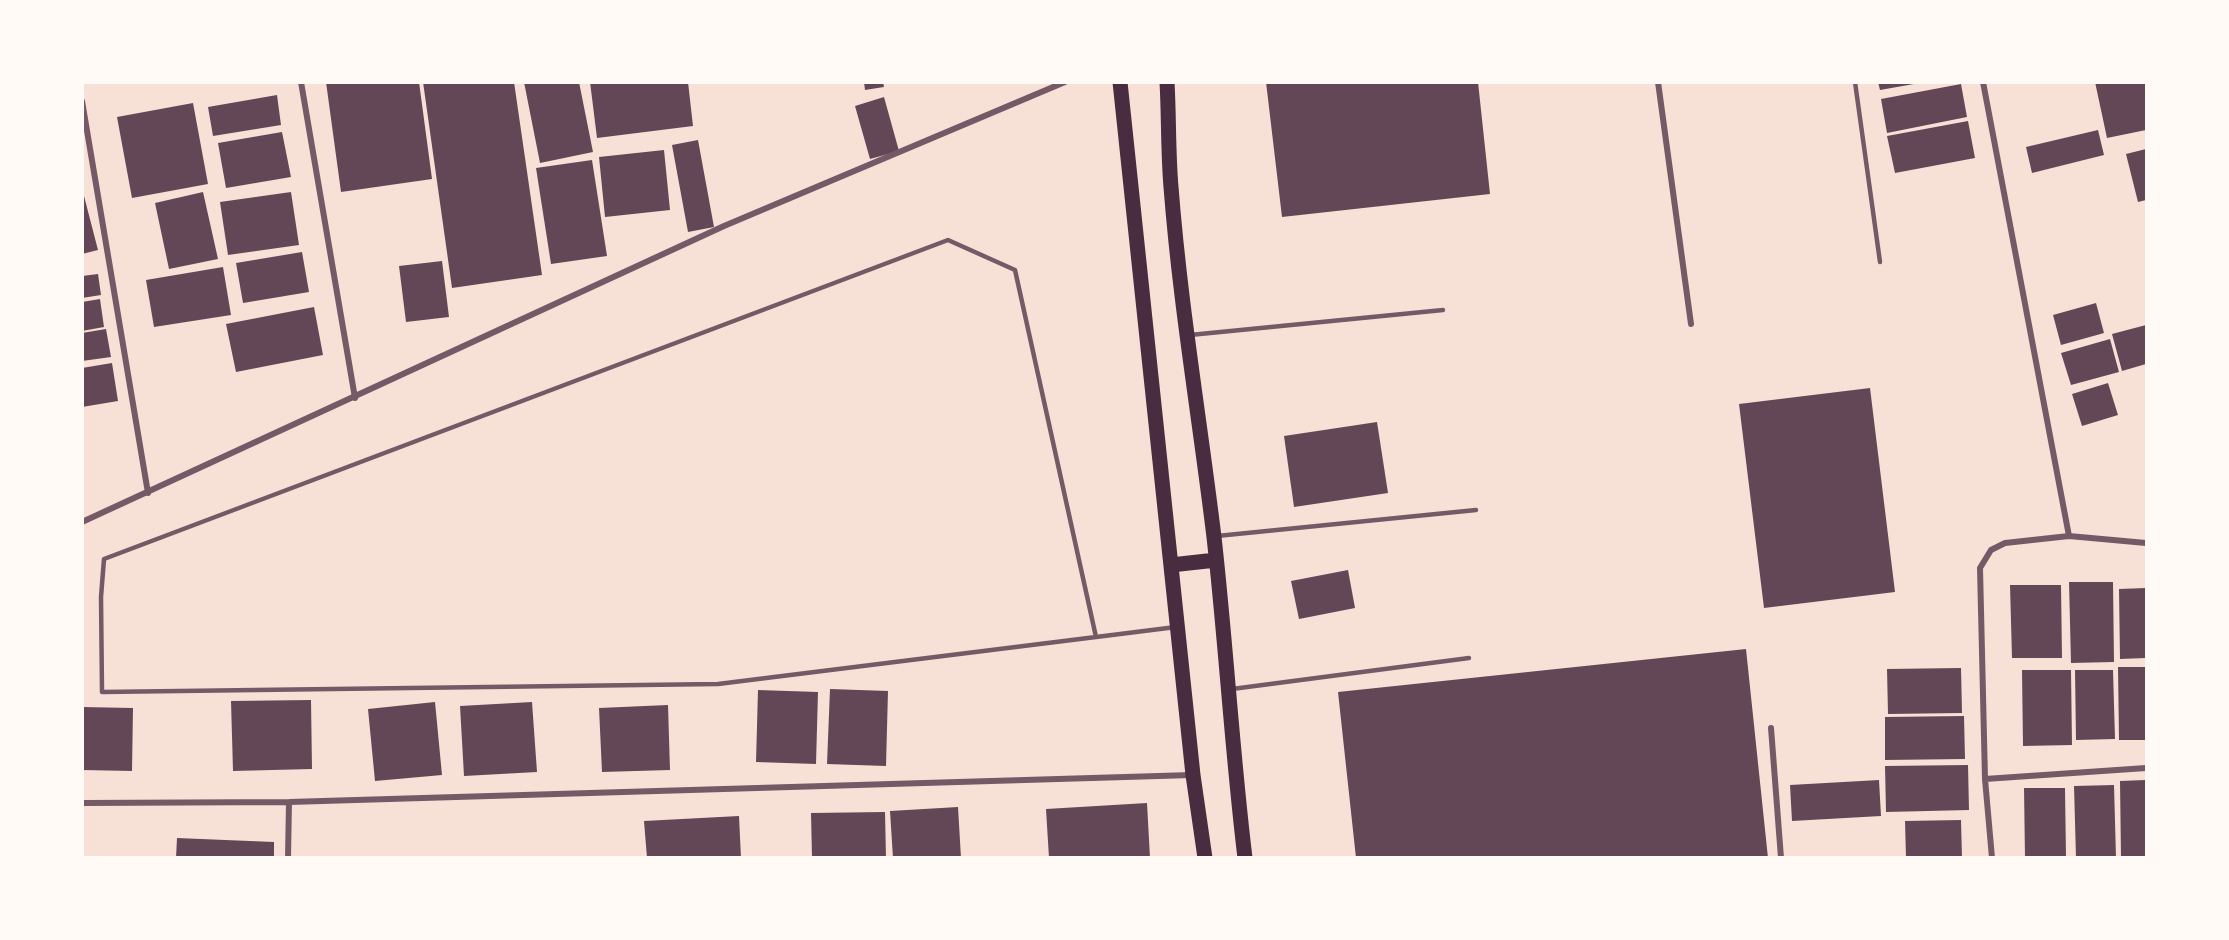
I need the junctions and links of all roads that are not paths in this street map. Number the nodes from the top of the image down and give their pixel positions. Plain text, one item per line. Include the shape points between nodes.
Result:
1 (301, 82) edge
2 (1065, 82) edge
3 (1120, 82) edge
4 (1167, 82) edge
5 (1658, 82) edge
6 (1856, 82) edge
7 (1983, 82) edge
8 (82, 100) edge
9 (1880, 262) dead end
10 (1443, 310) dead end
11 (1691, 324) dead end
12 (1188, 335) junction
13 (356, 398) junction
14 (148, 493) junction
15 (1476, 510) dead end
16 (82, 522) edge
17 (1214, 536) junction
18 (2069, 536) junction
19 (2146, 543) edge
20 (1216, 560) junction
21 (1171, 565) junction
22 (1177, 627) junction
23 (1096, 637) junction
24 (1469, 658) dead end
25 (1229, 689) junction
26 (1772, 728) dead end
27 (2146, 768) edge
28 (1193, 775) junction
29 (1985, 779) junction
30 (289, 802) junction
31 (82, 803) edge
32 (288, 858) edge
33 (1205, 858) edge
34 (1245, 858) edge
35 (1781, 858) edge
36 (1992, 858) edge

1 - 13 street
2 - 13 street via 724,226
3 - 21 main road
4 - 12 main road via 1171,186
5 - 11 street
6 - 9 lane
7 - 18 street
8 - 14 street
10 - 12 lane
12 - 17 main road
13 - 14 street
14 - 16 street
15 - 17 lane
17 - 20 main road
18 - 19 street
18 - 29 street via 2005,543 1991,550 1980,568
20 - 21 main road
20 - 25 main road
21 - 22 main road
22 - 23 lane
22 - 28 main road
23 - 23 lane via 1015,270 948,240 104,559 101,597 102,692 718,684
24 - 25 lane
25 - 34 main road
26 - 35 street
27 - 29 street
28 - 30 street
28 - 33 main road
29 - 36 street
30 - 31 street
30 - 32 street

